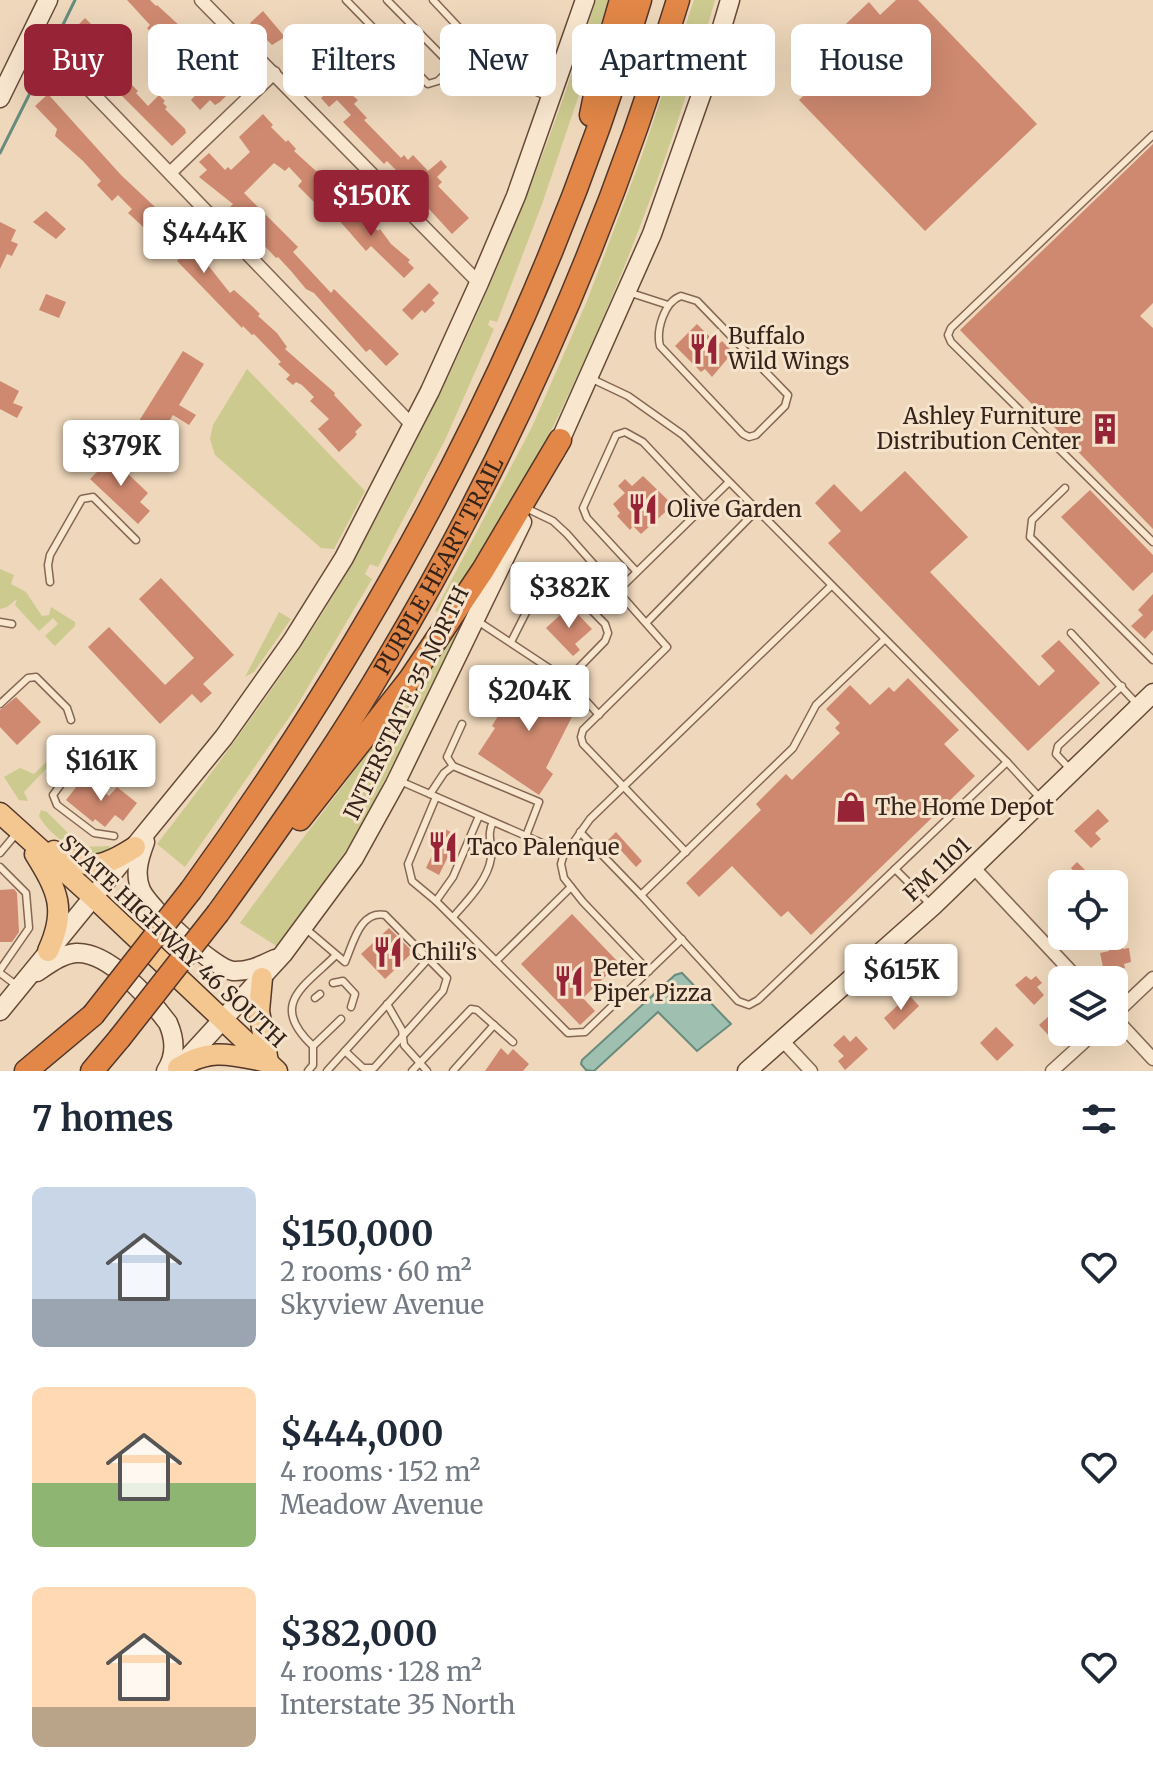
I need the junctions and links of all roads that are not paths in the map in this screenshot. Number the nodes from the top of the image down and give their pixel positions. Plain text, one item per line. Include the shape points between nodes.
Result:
1 (48, 0) edge
2 (201, 0) edge
3 (346, 0) edge
4 (387, 0) edge
5 (433, 0) edge
6 (585, 0) edge
7 (621, 0) edge
8 (640, 0) edge
9 (678, 0) edge
10 (730, 0) edge
11 (36, 24) edge
12 (455, 24) edge
13 (24, 47) edge
14 (440, 54) edge
15 (274, 73) junction
16 (5, 78) edge
17 (440, 79) edge
18 (96, 96) edge
19 (547, 96) edge
20 (0, 98) edge
21 (552, 98) junction
22 (1153, 135) edge
23 (170, 173) junction
24 (578, 184) junction
25 (479, 283) junction
26 (627, 292) junction
27 (668, 305) junction
28 (590, 378) junction
29 (412, 425) junction
30 (560, 440) junction
31 (729, 482) junction
32 (1065, 488) dead end
33 (703, 506) junction
34 (528, 509) junction
35 (757, 510) junction
36 (136, 540) dead end
37 (1153, 542) edge
38 (636, 571) junction
39 (50, 582) dead end
40 (831, 586) junction
41 (617, 591) junction
42 (595, 613) junction
43 (474, 620) junction
44 (0, 622) edge
45 (647, 622) junction
46 (12, 624) dead end
47 (1071, 633) dead end
48 (884, 640) junction
49 (511, 642) junction
50 (1153, 660) edge
51 (567, 680) junction
52 (1122, 686) junction
53 (1146, 700) edge
54 (0, 704) edge
55 (599, 715) junction
56 (71, 720) dead end
57 (462, 724) dead end
58 (1007, 762) junction
59 (453, 766) junction
60 (122, 771) dead end
61 (1072, 772) junction
62 (397, 780) junction
63 (624, 786) junction
64 (433, 795) junction
65 (1042, 800) junction
66 (0, 813) edge
67 (479, 816) junction
68 (493, 822) junction
69 (20, 831) junction
70 (580, 832) junction
71 (114, 836) dead end
72 (526, 836) junction
73 (142, 839) junction
74 (686, 852) junction
75 (0, 853) edge
76 (565, 853) junction
77 (0, 867) edge
78 (974, 868) junction
79 (895, 869) junction
80 (571, 887) junction
81 (641, 895) junction
82 (92, 896) junction
83 (436, 901) junction
84 (933, 906) junction
85 (218, 913) junction
86 (453, 917) junction
87 (304, 927) junction
88 (682, 939) junction
89 (48, 951) junction
90 (283, 954) junction
91 (336, 955) junction
92 (429, 958) junction
93 (496, 961) junction
94 (1066, 966) edge
95 (0, 971) edge
96 (649, 971) junction
97 (262, 978) junction
98 (1153, 978) edge
99 (23, 983) junction
100 (333, 983) dead end
101 (1128, 1002) edge
102 (387, 1004) junction
103 (351, 1007) dead end
104 (0, 1010) edge
105 (90, 1018) junction
106 (223, 1019) junction
107 (341, 1019) dead end
108 (494, 1025) junction
109 (1128, 1031) edge
110 (402, 1036) junction
111 (782, 1040) junction
112 (513, 1042) dead end
113 (313, 1046) junction
114 (1080, 1046) edge
115 (345, 1051) junction
116 (1153, 1059) edge
117 (420, 1062) junction
118 (273, 1067) edge
119 (311, 1068) edge
120 (175, 1070) edge
121 (26, 1071) edge
122 (44, 1071) edge
123 (92, 1071) edge
124 (320, 1071) edge
125 (327, 1071) edge
126 (412, 1071) edge
127 (427, 1071) edge
128 (453, 1071) edge
129 (747, 1071) edge
130 (811, 1071) edge
131 (1052, 1071) edge

1 - 11 main road
2 - 15 street
3 - 17 lane via 424,82
4 - 14 lane
5 - 12 lane
6 - 21 main road
7 - 24 highway via 599,76
8 - 24 highway, PURPLE HEART TRAIL
9 - 85 highway, PURPLE HEART TRAIL via 612,195 482,488 340,737
10 - 26 main road, INTERSTATE 35 NORTH via 706,81
13 - 16 main road
15 - 23 street
15 - 25 street
16 - 20 main road
18 - 23 street
19 - 21 lane
21 - 25 main road
22 - 37 lane via 948,335
23 - 29 street
24 - 105 highway, PURPLE HEART TRAIL, bridge via 488,394 364,629 281,762 191,890
25 - 29 main road
26 - 27 lane
26 - 28 main road, INTERSTATE 35 NORTH
27 - 27 lane via 658,333 660,346 743,434 756,435 788,403 786,392 697,301 681,296
28 - 30 main road, INTERSTATE 35 NORTH
28 - 31 lane via 673,426
29 - 73 main road via 344,558 299,630 224,737
30 - 34 main road, INTERSTATE 35 NORTH
30 - 85 highway via 410,679 320,796
31 - 33 lane
31 - 35 lane
32 - 50 lane via 1032,520 1030,537
33 - 38 lane
33 - 38 lane via 638,438 625,432 616,435 583,508
34 - 41 lane via 561,528
34 - 43 main road, INTERSTATE 35 NORTH
35 - 40 lane
35 - 45 lane
36 - 39 lane via 93,497 82,499 50,555
38 - 41 lane
40 - 48 lane
40 - 63 lane
41 - 42 lane
41 - 45 lane
42 - 49 lane via 560,577 548,574
42 - 51 lane via 607,626 606,638
43 - 49 lane
43 - 62 main road, INTERSTATE 35 NORTH
44 - 46 lane
45 - 55 lane via 667,647
47 - 52 lane
48 - 58 lane
48 - 74 lane via 816,705 793,748
49 - 51 lane
51 - 55 lane
52 - 53 lane
52 - 61 lane via 1058,746 1056,754
53 - 61 main road, FM 1101 / FM 1101
54 - 56 lane via 36,677 67,708
55 - 63 lane via 583,730 581,741
57 - 59 lane via 447,757
58 - 65 lane
58 - 79 lane
59 - 64 lane
59 - 72 lane via 539,802
60 - 71 lane via 82,765 53,795 57,805 94,833
61 - 65 main road, FM 1101 / FM 1101
62 - 64 lane
62 - 87 main road, INTERSTATE 35 NORTH via 354,858
63 - 70 lane
63 - 74 lane
64 - 67 lane
64 - 83 lane via 408,871
65 - 78 main road, FM 1101 / FM 1101
66 - 69 main road, STATE HIGHWAY 46 SOUTH
67 - 68 lane
67 - 83 lane via 453,877
68 - 72 lane
68 - 86 lane via 489,867
69 - 73 main road via 82,866 109,862
69 - 75 lane
69 - 82 main road, STATE HIGHWAY 46 SOUTH
69 - 89 main road via 55,886 59,921
70 - 76 lane
70 - 81 lane
72 - 76 lane
73 - 82 main road
73 - 90 main road via 137,867 141,891 197,949 235,971 253,969
74 - 81 lane
76 - 80 lane via 561,871
77 - 95 lane via 26,893 29,928
78 - 84 main road, FM 1101 / FM 1101
78 - 94 street
79 - 84 lane
79 - 88 lane via 749,1005 738,1001
80 - 93 lane
80 - 96 lane
81 - 88 lane
82 - 89 main road
82 - 106 main road, STATE HIGHWAY 46 SOUTH
83 - 86 lane
84 - 111 main road, FM 1101 / FM 1101
85 - 123 highway, PURPLE HEART TRAIL, bridge
86 - 93 lane
87 - 90 main road, INTERSTATE 35 NORTH
87 - 91 lane
88 - 96 lane
89 - 99 main road
90 - 97 main road, INTERSTATE 35 NORTH
91 - 92 lane via 345,962 365,919 378,913 389,917
91 - 113 lane via 291,1004 301,1034
92 - 102 lane
92 - 110 lane via 446,974 446,985
93 - 96 lane via 574,1034 585,1032
95 - 99 lane
97 - 106 main road, INTERSTATE 35 NORTH
97 - 118 main road via 259,1011
98 - 101 street
99 - 104 main road
99 - 120 main road via 75,953 114,967 168,1023
100 - 103 lane via 349,984 355,994
102 - 110 lane
102 - 115 lane
105 - 121 highway
105 - 122 highway, PURPLE HEART TRAIL
106 - 118 main road, STATE HIGHWAY 46 SOUTH
106 - 120 main road, INTERSTATE 35 NORTH
107 - 113 lane
108 - 112 lane
108 - 117 lane via 477,1010 468,1010
108 - 128 lane
109 - 116 street
110 - 115 lane via 371,1069
110 - 117 lane
111 - 129 main road, FM 1101 / FM 1101
111 - 130 street
113 - 119 lane
114 - 131 street
115 - 125 lane
117 - 126 lane
117 - 127 lane
118 - 120 main road via 213,1054
119 - 124 lane

